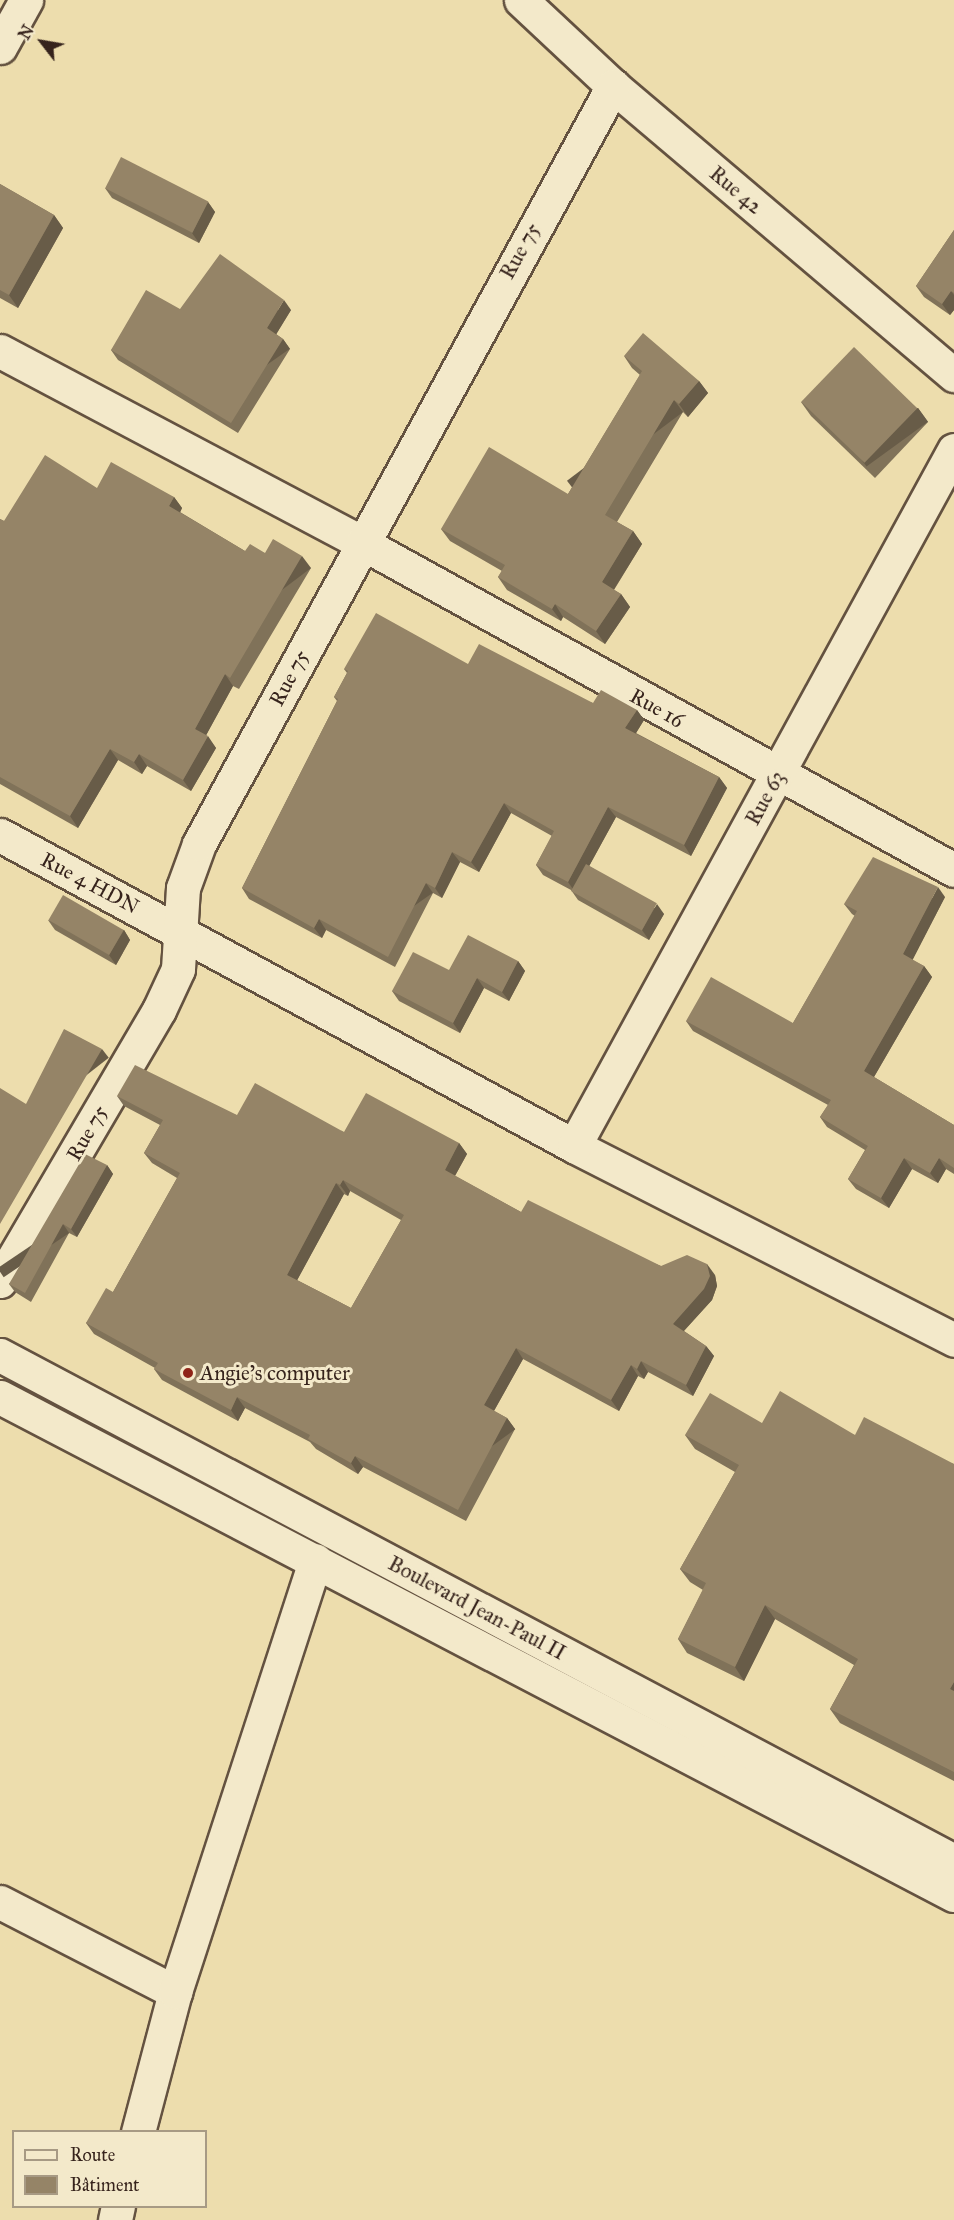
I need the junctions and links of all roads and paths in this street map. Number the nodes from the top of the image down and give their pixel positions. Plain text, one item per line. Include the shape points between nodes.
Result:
1 (26, 0) edge
2 (521, 0) edge
3 (0, 47) edge
4 (614, 86) junction
5 (0, 351) edge
6 (954, 375) edge
7 (954, 450) edge
8 (362, 543) junction
9 (778, 776) junction
10 (0, 836) edge
11 (954, 870) edge
12 (181, 931) junction
13 (574, 1146) junction
14 (0, 1281) edge
15 (954, 1340) edge
16 (0, 1354) edge
17 (0, 1397) edge
18 (315, 1560) junction
19 (954, 1861) edge
20 (954, 1895) edge
21 (0, 1902) edge
22 (175, 1992) junction
23 (139, 2130) edge

1 - 3 street
2 - 4 street, Rue 42
4 - 6 street, Rue 42
4 - 8 street, Rue 75
5 - 8 street, Rue 16
7 - 9 street, Rue 63
8 - 9 street, Rue 16
8 - 12 street, Rue 75 via 199,843 183,888
9 - 11 street, Rue 16
9 - 13 street, Rue 63
10 - 12 street, Rue 4 HDN
12 - 13 street, Rue 4 HDN
12 - 14 street, Rue 75 via 178,969 159,1010
13 - 15 street, Rue 4 HDN
16 - 19 street, Boulevard Jean-Paul II
17 - 18 street, Boulevard Jean-Paul II
18 - 20 street, Boulevard Jean-Paul II
18 - 22 street
21 - 22 street
22 - 23 street

